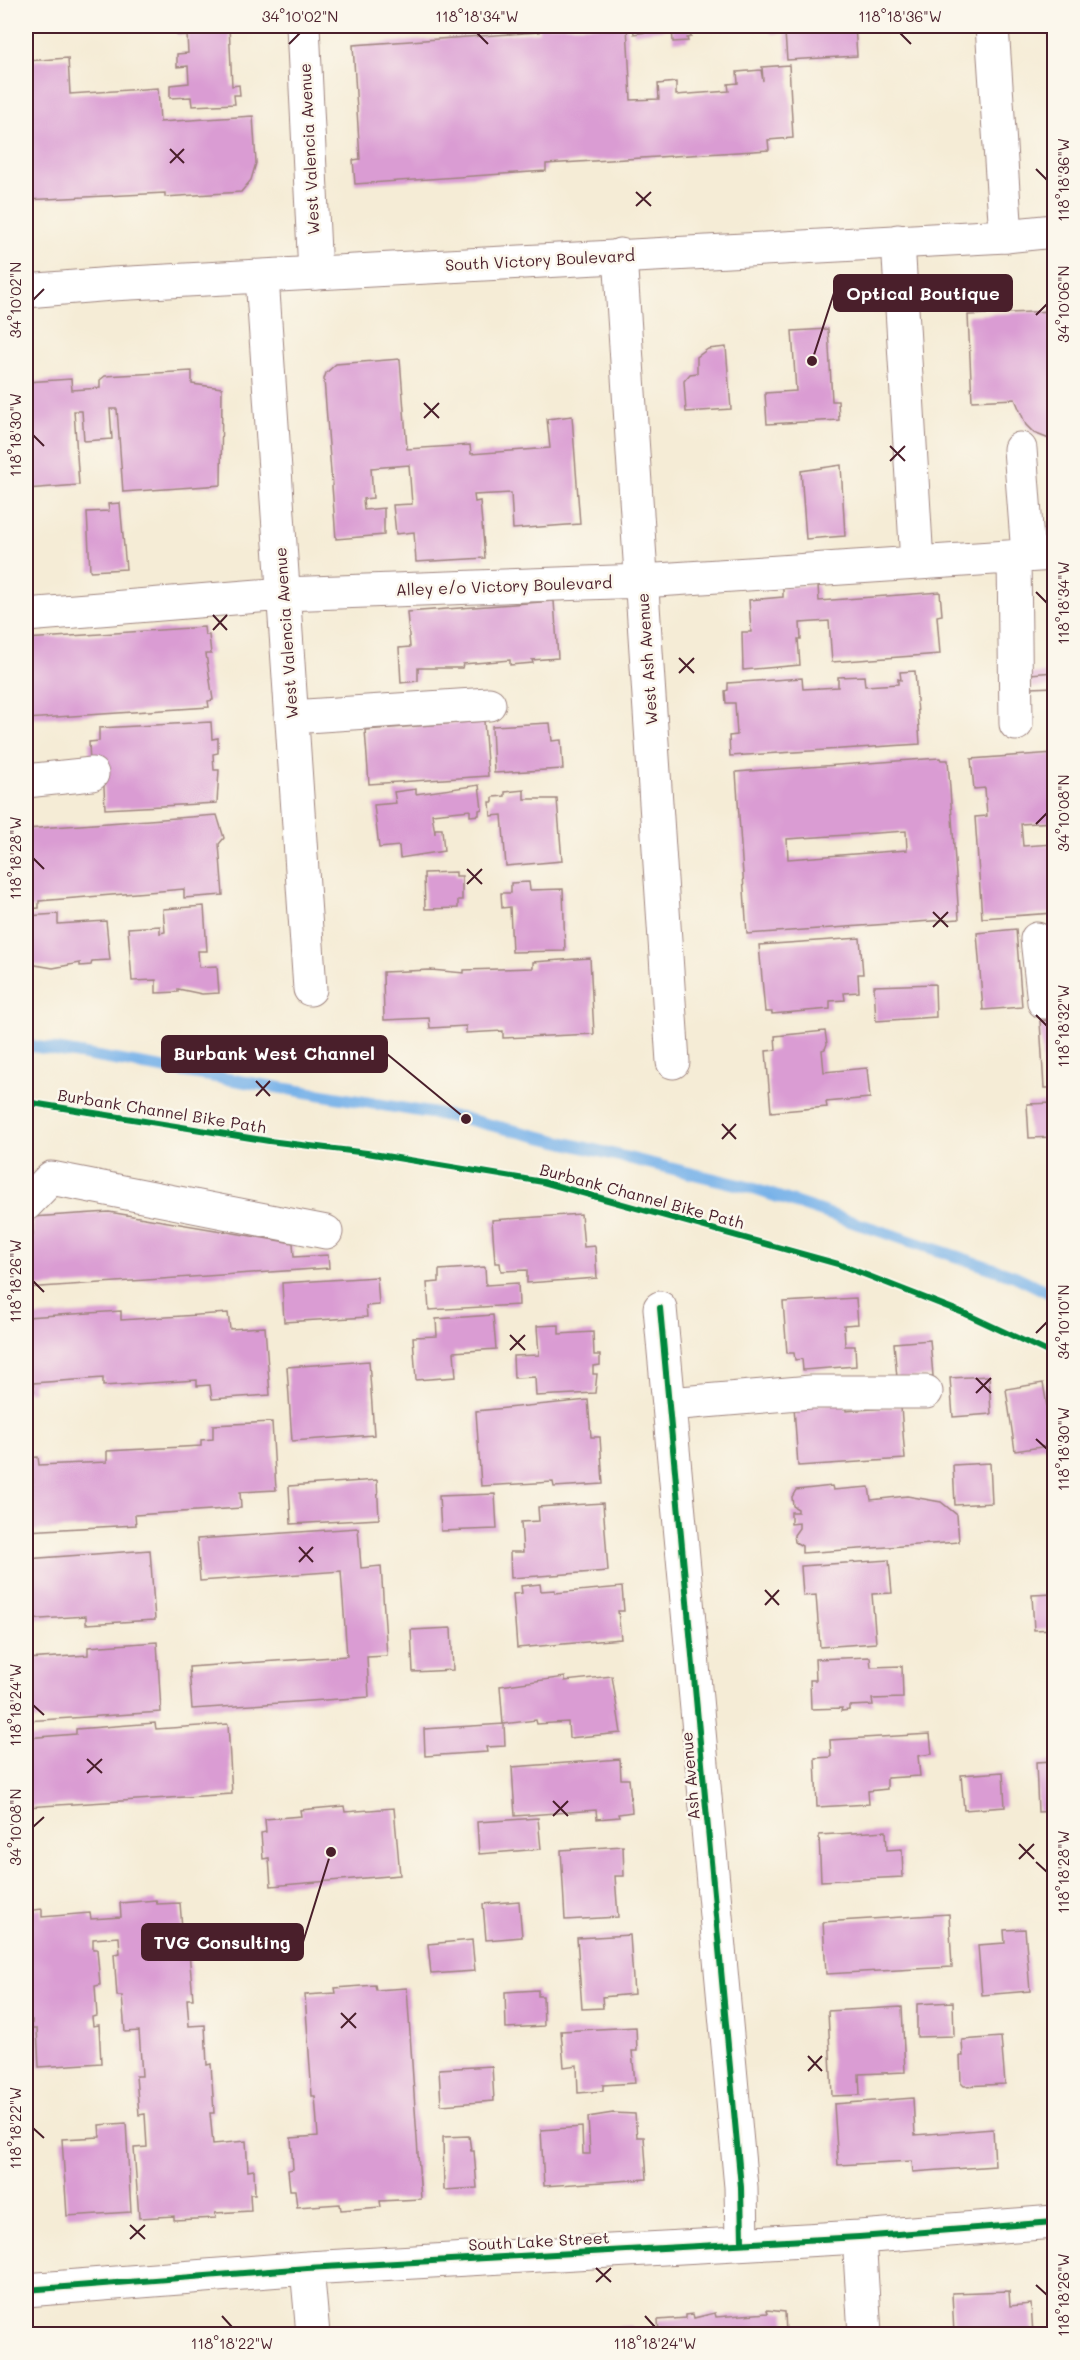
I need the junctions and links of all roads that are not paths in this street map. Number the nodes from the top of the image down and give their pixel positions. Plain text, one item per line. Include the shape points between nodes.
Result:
1 (303, 26) edge
2 (992, 26) edge
3 (1054, 231) edge
4 (1006, 236) junction
5 (898, 241) junction
6 (620, 255) junction
7 (315, 273) junction
8 (262, 277) junction
9 (26, 291) edge
10 (1020, 449) dead end
11 (1032, 555) edge
12 (917, 563) junction
13 (642, 581) junction
14 (283, 594) junction
15 (26, 615) edge
16 (489, 704) dead end
17 (291, 717) junction
18 (1016, 724) dead end
19 (92, 774) dead end
20 (26, 781) edge
21 (1037, 939) dead end
22 (310, 989) dead end
23 (1054, 1002) edge
24 (673, 1062) dead end
25 (26, 1204) edge
26 (326, 1232) dead end
27 (660, 1308) dead end
28 (926, 1392) dead end
29 (669, 1404) junction
30 (1054, 2222) edge
31 (859, 2237) junction
32 (742, 2242) junction
33 (307, 2268) junction
34 (26, 2290) edge
35 (313, 2334) edge
36 (865, 2334) edge

1 - 7 street, West Valencia Avenue
2 - 4 street
3 - 4 street, South Victory Boulevard
4 - 5 street, South Victory Boulevard
5 - 6 street, South Victory Boulevard
5 - 12 street
6 - 7 street, South Victory Boulevard
6 - 13 street, West Ash Avenue
7 - 8 street, South Victory Boulevard
8 - 9 street, South Victory Boulevard
8 - 14 street, West Valencia Avenue
10 - 11 street
11 - 12 street, Alley e/o Victory Boulevard
11 - 18 street
12 - 13 street, Alley e/o Victory Boulevard
13 - 14 street, Alley e/o Victory Boulevard
13 - 24 street, West Ash Avenue
14 - 15 street, Alley e/o Victory Boulevard
14 - 17 street, West Valencia Avenue
16 - 17 street
17 - 22 street, West Valencia Avenue
19 - 20 street
21 - 23 street via 1044,1002
25 - 26 street via 51,1178
27 - 29 street, Ash Avenue
28 - 29 street via 811,1392
29 - 32 street, Ash Avenue via 741,2187
30 - 31 street, South Lake Street
31 - 32 street, South Lake Street
31 - 36 street
32 - 33 street, South Lake Street
33 - 34 street, South Lake Street
33 - 35 street

